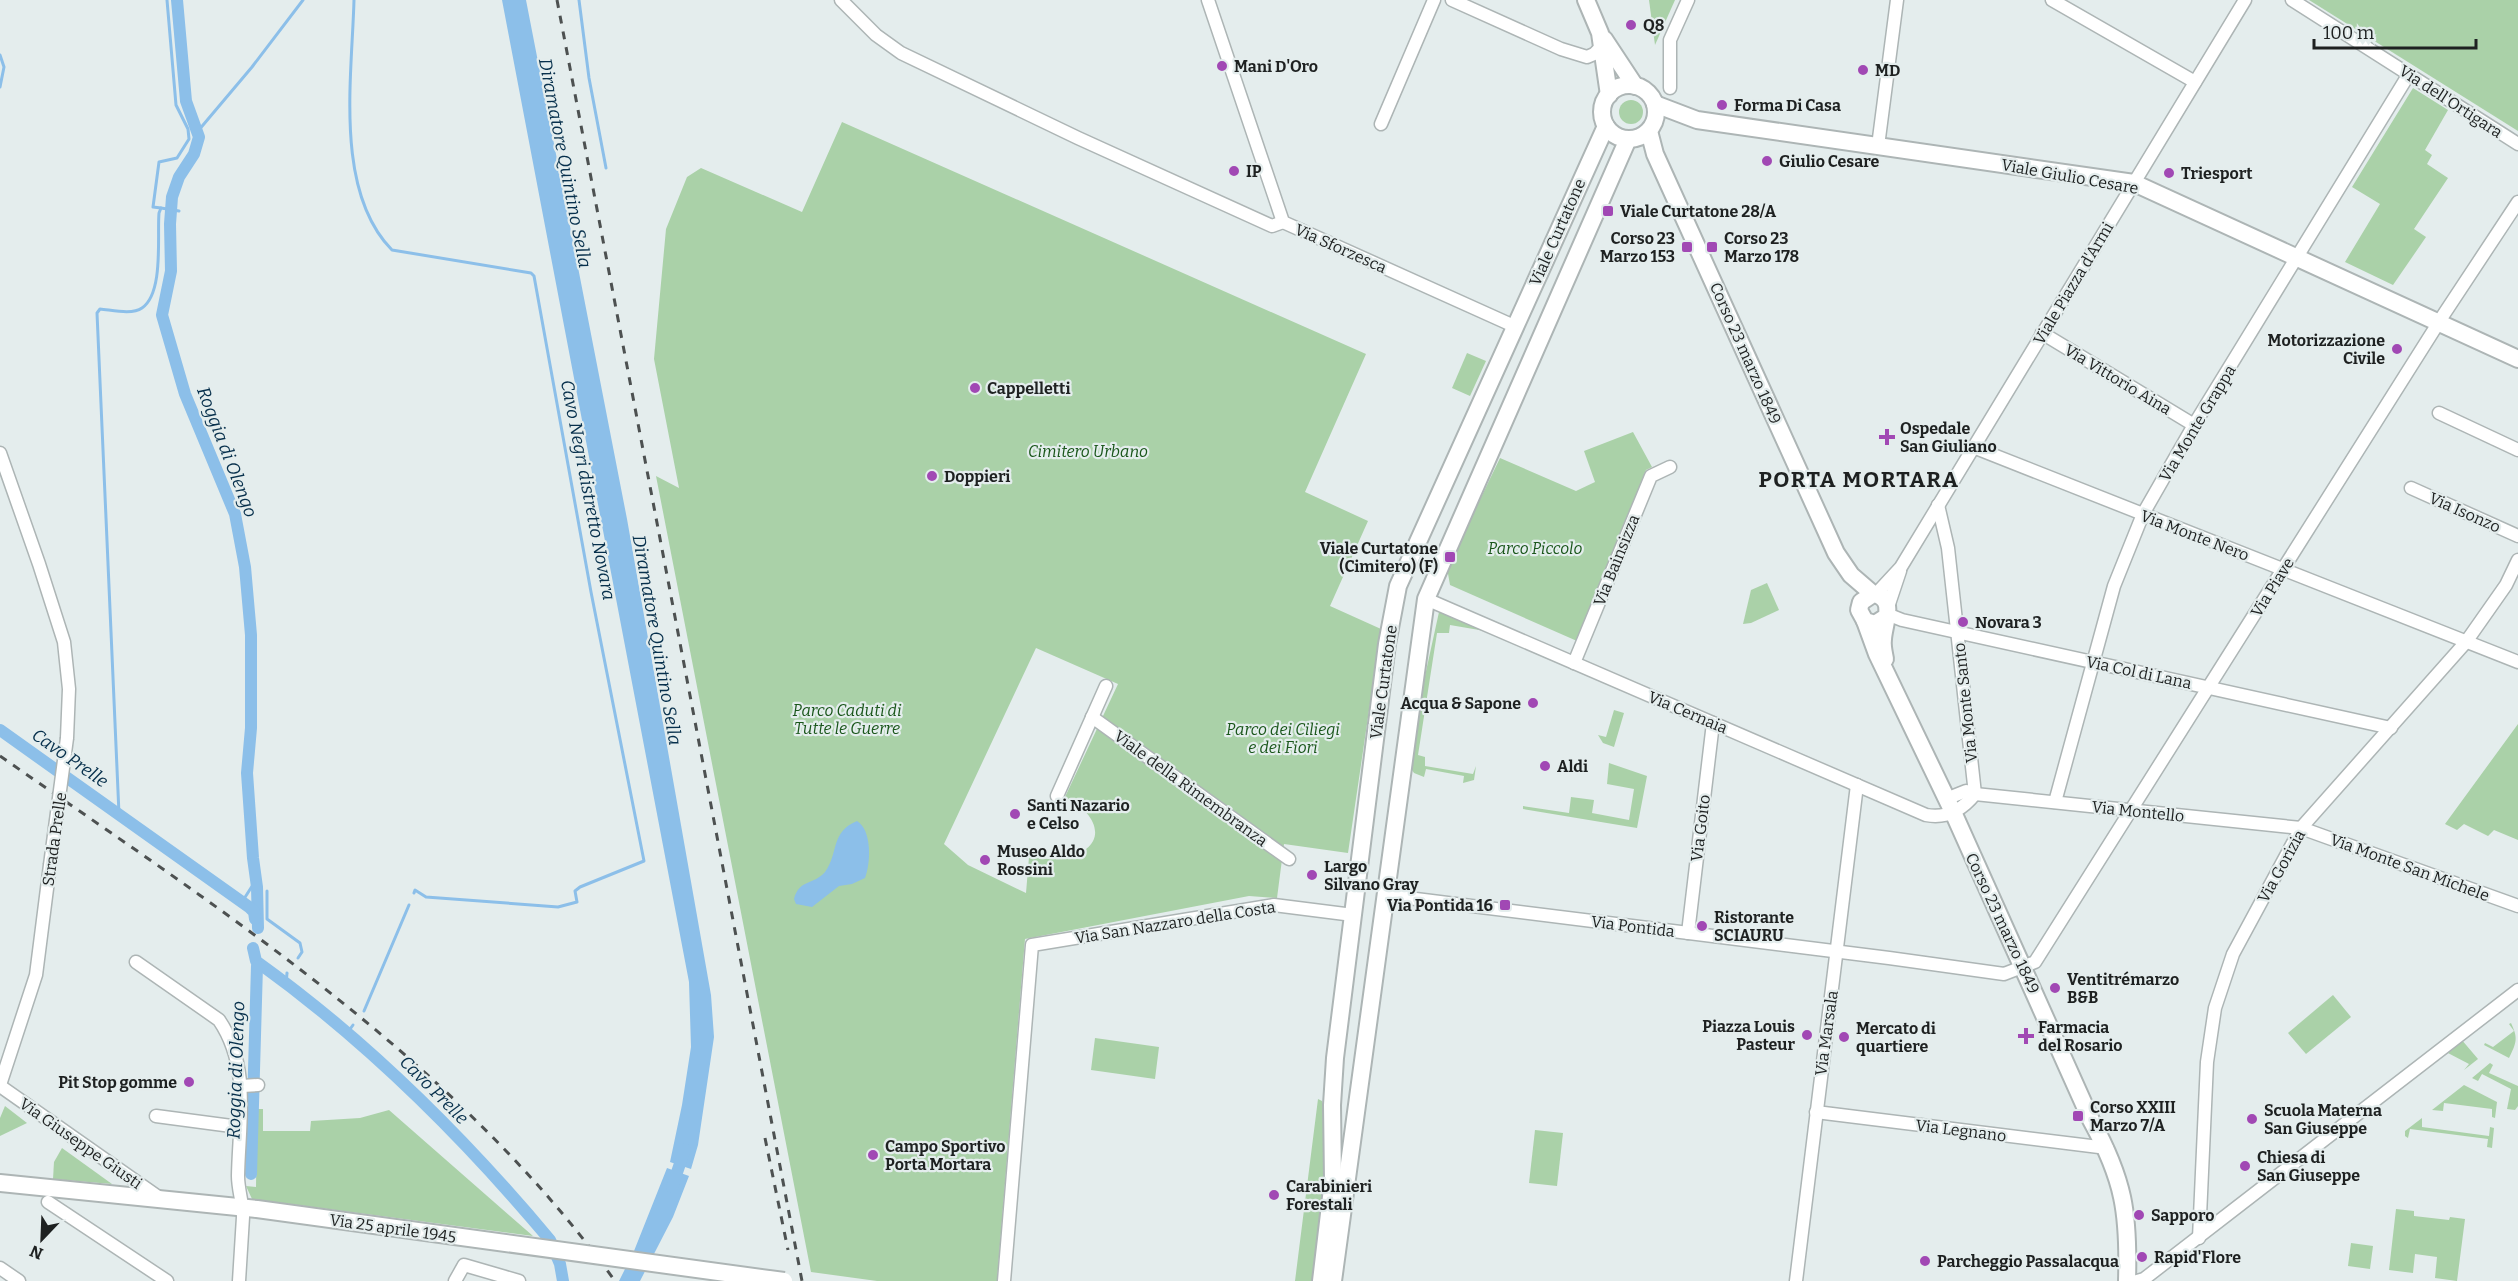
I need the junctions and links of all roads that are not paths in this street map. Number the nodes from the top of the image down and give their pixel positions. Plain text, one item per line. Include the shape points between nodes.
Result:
1 (841, 0) edge
2 (1208, 0) edge
3 (1434, 0) edge
4 (1452, 0) edge
5 (1586, 0) edge
6 (1688, 0) edge
7 (1897, 0) edge
8 (2052, 0) edge
9 (2245, 0) edge
10 (2292, 0) edge
11 (1601, 39) junction
12 (2409, 74) junction
13 (2195, 82) junction
14 (1635, 86) junction
15 (1670, 88) dead end
16 (1609, 95) junction
17 (1655, 104) junction
18 (1697, 120) junction
19 (1381, 124) dead end
20 (1606, 126) junction
21 (1642, 133) junction
22 (2518, 144) edge
23 (1878, 146) junction
24 (2134, 183) junction
25 (2518, 202) edge
26 (1283, 222) junction
27 (2298, 258) junction
28 (2439, 322) junction
29 (1514, 326) junction
30 (2043, 333) junction
31 (2518, 359) edge
32 (2439, 413) dead end
33 (2194, 425) junction
34 (1973, 447) junction
35 (2518, 450) edge
36 (0, 453) edge
37 (1670, 467) dead end
38 (2411, 488) dead end
39 (1938, 505) junction
40 (2143, 514) junction
41 (2518, 536) edge
42 (1836, 553) junction
43 (2518, 560) edge
44 (1901, 567) junction
45 (2283, 570) junction
46 (1874, 594) junction
47 (1426, 599) junction
48 (1887, 613) junction
49 (1862, 614) junction
50 (1957, 632) junction
51 (2466, 642) junction
52 (2518, 662) edge
53 (1574, 663) junction
54 (2095, 663) junction
55 (1888, 672) junction
56 (1106, 686) dead end
57 (2209, 687) junction
58 (1092, 717) junction
59 (1713, 723) junction
60 (2391, 728) junction
61 (1857, 785) junction
62 (1976, 794) junction
63 (1057, 796) dead end
64 (2055, 802) junction
65 (1949, 806) junction
66 (2130, 810) junction
67 (2301, 828) junction
68 (1289, 859) dead end
69 (1384, 895) junction
70 (2518, 906) edge
71 (1353, 915) junction
72 (1688, 933) junction
73 (1838, 951) junction
74 (136, 962) dead end
75 (2024, 967) junction
76 (2518, 990) edge
77 (0, 1085) edge
78 (1816, 1112) junction
79 (156, 1116) dead end
80 (239, 1127) junction
81 (2107, 1148) junction
82 (0, 1183) edge
83 (163, 1200) junction
84 (48, 1202) dead end
85 (250, 1208) junction
86 (2199, 1238) junction
87 (0, 1268) edge
88 (19, 1281) edge
89 (167, 1281) edge
90 (239, 1281) edge
91 (455, 1281) edge
92 (519, 1281) edge
93 (784, 1281) edge
94 (1004, 1281) edge
95 (1321, 1281) edge
96 (1333, 1281) edge
97 (1796, 1281) edge
98 (2139, 1281) edge

1 - 26 street via 876,35 901,53 1272,226
2 - 26 street, Via Sforzesca
3 - 19 street
4 - 11 street via 1587,57 1594,54
5 - 11 main road
6 - 15 street via 1670,40
7 - 23 street
8 - 13 street
9 - 13 street, Viale Piazza d'Armi
10 - 12 street, Via dell'Ortigara
11 - 14 main road
11 - 16 main road
12 - 22 street, Via dell'Ortigara
12 - 27 street, Via Monte Grappa
13 - 24 street, Viale Piazza d'Armi
14 - 16 main road via 1621,87
14 - 17 main road via 1644,89
16 - 20 main road via 1603,110
17 - 18 main road, Viale Giulio Cesare
17 - 21 main road
18 - 21 main road, Viale Giulio Cesare
18 - 23 main road, Viale Giulio Cesare
20 - 21 main road via 1612,133
20 - 29 main road, Viale Curtatone
21 - 42 main road, Corso 23 marzo 1849
21 - 47 main road, Viale Curtatone
23 - 24 main road, Viale Giulio Cesare
24 - 27 main road, Viale Giulio Cesare
24 - 30 street, Viale Piazza d'Armi
25 - 28 street, Via Piave
26 - 29 street, Via Sforzesca
27 - 28 main road, Viale Giulio Cesare
27 - 33 street, Via Monte Grappa
28 - 31 main road, Viale Giulio Cesare
28 - 45 street, Via Piave
29 - 71 main road, Viale Curtatone via 1398,586 1387,644
30 - 33 street, Via Vittorio Aina
30 - 34 street, Viale Piazza d'Armi
32 - 35 street
33 - 40 street, Via Monte Grappa
34 - 39 street, Viale Piazza d'Armi
34 - 40 street, Via Monte Nero
36 - 77 street, Strada Prelle, bridge via 64,642 69,689 67,738 36,975
37 - 53 street, Via Bainsizza via 1651,476
38 - 41 street, Via Isonzo
39 - 44 street, Viale Piazza d'Armi
39 - 50 street, Via Monte Santo via 1948,548
40 - 45 street, Via Monte Nero
40 - 54 street, Via Monte Grappa via 2114,586
42 - 46 main road, Corso 23 marzo 1849 via 1851,575
42 - 49 main road, Corso 23 marzo 1849
43 - 51 street, Via Gorizia via 2506,585
44 - 46 street, Viale Piazza d'Armi
44 - 48 street, Viale Piazza d'Armi
45 - 51 street, Via Monte Nero
45 - 57 street, Via Piave
46 - 48 main road via 1885,600
46 - 49 main road via 1864,598
47 - 53 street, Via Cernaia
47 - 69 main road, Viale Curtatone
48 - 49 main road via 1875,624
48 - 50 street, Via Col di Lana
48 - 55 main road, Corso 23 marzo 1849 via 1882,644
49 - 55 main road, Corso 23 marzo 1849
50 - 54 street, Via Col di Lana
50 - 62 street, Via Monte Santo
51 - 52 street, Via Monte Nero
51 - 60 street, Via Gorizia
53 - 59 street, Via Cernaia
54 - 57 street, Via Col di Lana
54 - 64 street, Via Monte Grappa
55 - 65 main road, Corso 23 marzo 1849
56 - 58 street
57 - 60 street, Via Col di Lana
57 - 66 street, Via Piave
58 - 63 street
58 - 68 street, Viale della Rimembranza
59 - 61 street, Via Cernaia
59 - 72 street, Via Goito
60 - 67 street, Via Gorizia
61 - 65 street, Via Cernaia via 1926,815 1944,816
61 - 73 street, Via Marsala
62 - 64 street, Via Montello
62 - 65 street, Via Montello via 1966,791
64 - 66 street, Via Montello
65 - 75 main road, Corso 23 marzo 1849
66 - 67 street, Via Montello
66 - 75 street, Via Piave via 2035,962
67 - 70 street, Via Monte San Michele
67 - 86 street, Via Gorizia via 2233,954 2215,1008 2207,1062
69 - 72 street, Via Pontida
69 - 96 main road, Viale Curtatone
71 - 94 street, Via San Nazzaro della Costa via 1274,904 1032,945
71 - 95 main road, Viale Curtatone via 1335,1058 1333,1180
72 - 73 street, Via Pontida
73 - 75 street, Via Pontida via 2004,974
73 - 78 street, Via Marsala
74 - 80 street via 219,1020 250,1086
75 - 81 main road, Corso 23 marzo 1849
76 - 86 street
77 - 83 street, Via Giuseppe Giusti
78 - 81 street, Via Legnano
78 - 97 street, Via Marsala
79 - 80 street
80 - 85 street via 239,1197
81 - 98 main road, Corso 23 marzo 1849 via 2119,1180
82 - 83 main road, Via 25 aprile 1945
83 - 85 main road, Via 25 aprile 1945
84 - 89 street
85 - 90 street
85 - 93 main road, Via 25 aprile 1945, bridge
86 - 98 street
87 - 88 street
91 - 92 street via 464,1265

